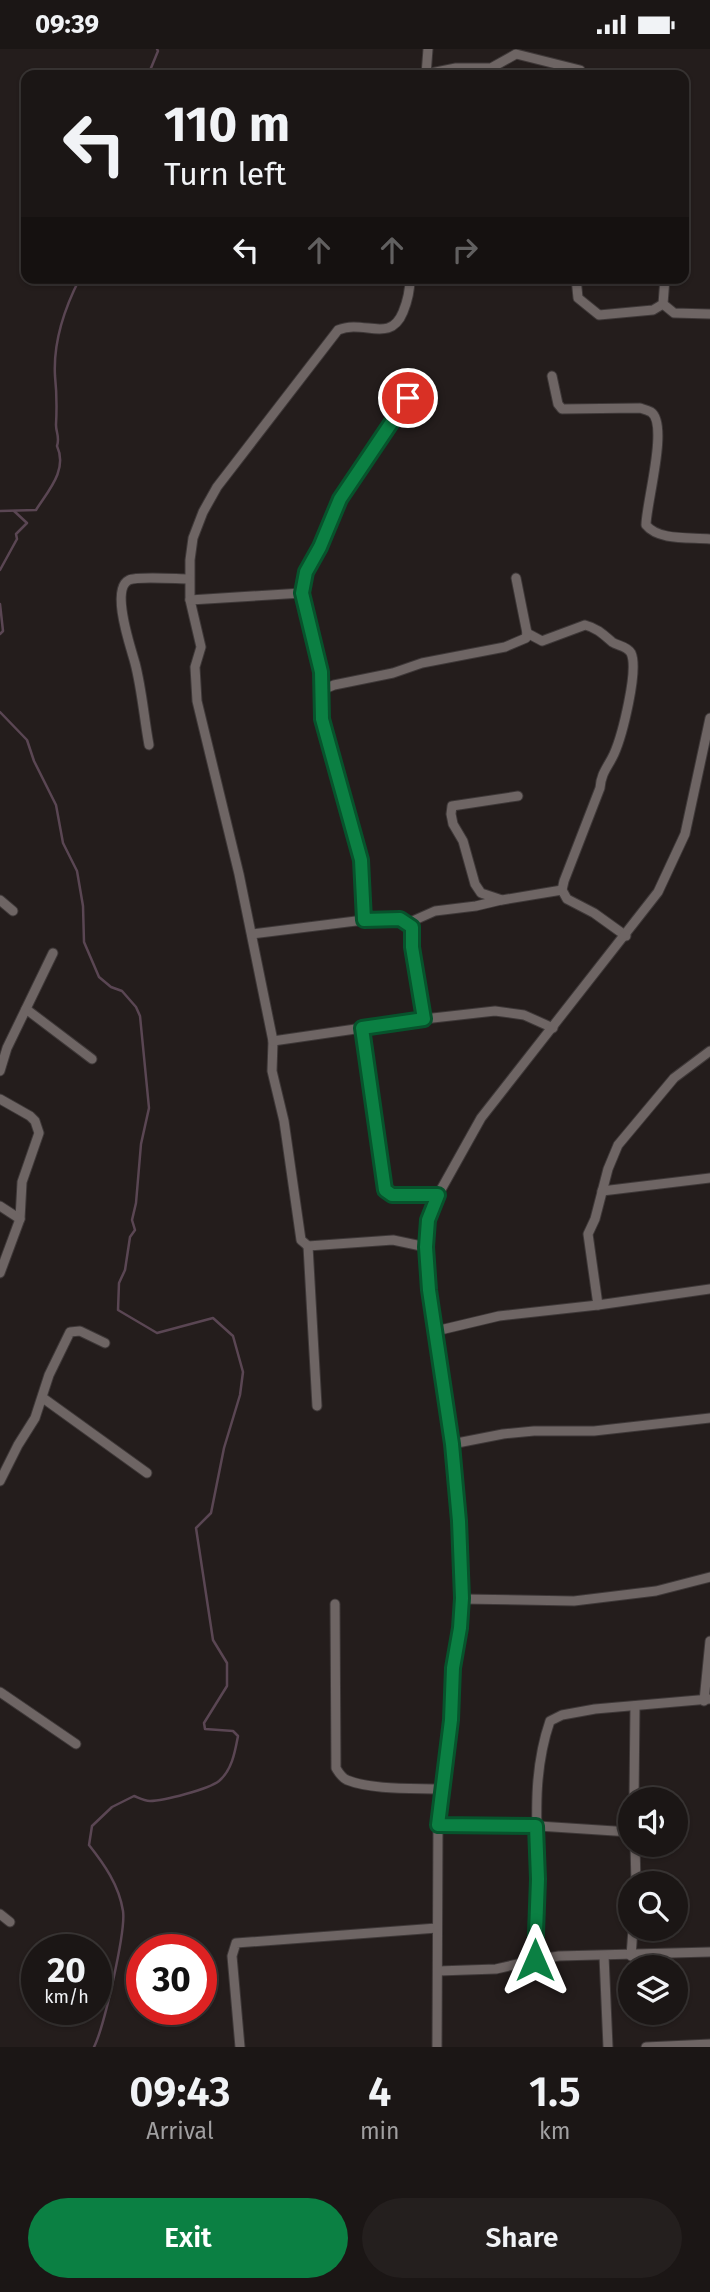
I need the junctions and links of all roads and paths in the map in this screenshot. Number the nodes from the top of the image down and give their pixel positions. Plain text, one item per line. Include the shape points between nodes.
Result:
1 (428, 49) edge
2 (426, 70) edge
3 (446, 70) edge
4 (580, 70) edge
5 (410, 284) edge
6 (577, 284) edge
7 (665, 284) edge
8 (663, 304) junction
9 (710, 314) edge
10 (552, 376) dead end
11 (408, 398) dead end
12 (710, 539) edge
13 (516, 578) dead end
14 (189, 579) junction
15 (302, 593) junction
16 (190, 600) junction
17 (527, 633) junction
18 (322, 690) junction
19 (710, 718) edge
20 (709, 731) edge
21 (149, 745) dead end
22 (518, 796) dead end
23 (562, 890) junction
24 (0, 900) edge
25 (502, 900) junction
26 (13, 911) dead end
27 (364, 920) junction
28 (408, 923) junction
29 (252, 934) junction
30 (626, 936) junction
31 (53, 953) dead end
32 (26, 1009) junction
33 (424, 1019) junction
34 (362, 1028) junction
35 (553, 1028) junction
36 (273, 1041) junction
37 (710, 1051) edge
38 (92, 1059) dead end
39 (0, 1071) edge
40 (0, 1099) edge
41 (710, 1178) edge
42 (603, 1191) junction
43 (438, 1195) junction
44 (0, 1206) edge
45 (19, 1219) junction
46 (308, 1246) junction
47 (426, 1247) junction
48 (0, 1273) edge
49 (710, 1289) edge
50 (598, 1305) junction
51 (436, 1331) junction
52 (105, 1343) dead end
53 (43, 1398) junction
54 (317, 1406) dead end
55 (710, 1418) edge
56 (452, 1444) junction
57 (147, 1473) dead end
58 (0, 1481) edge
59 (710, 1577) edge
60 (462, 1598) junction
61 (335, 1604) dead end
62 (710, 1641) edge
63 (0, 1692) edge
64 (707, 1700) edge
65 (635, 1706) junction
66 (75, 1744) dead end
67 (634, 1787) edge
68 (441, 1790) junction
69 (438, 1825) junction
70 (536, 1826) junction
71 (618, 1831) edge
72 (0, 1914) edge
73 (10, 1922) dead end
74 (437, 1928) junction
75 (710, 1952) edge
76 (651, 1955) edge
77 (604, 1956) junction
78 (618, 1956) edge
79 (535, 1960) junction
80 (438, 1971) junction
81 (710, 2044) edge
82 (240, 2047) edge
83 (437, 2047) edge
84 (608, 2047) edge
85 (646, 2047) edge

1 - 2 street
3 - 4 street via 491,68 516,54
5 - 14 street via 410,296 394,327 338,330 217,487 192,538
6 - 8 street via 578,298 599,316 653,310
7 - 8 street
8 - 9 street via 674,313
10 - 12 street via 562,409 640,408 651,412 658,437 646,525 660,535
11 - 15 street via 340,499 306,572
13 - 17 street
14 - 16 street
14 - 21 street via 131,579 121,592
15 - 16 street
15 - 18 street
16 - 29 street via 201,647 195,667 197,701
17 - 18 street via 520,642 505,647
17 - 23 street via 542,641 585,625 627,648 632,657 622,728 614,754 600,776 600,788
18 - 27 street via 322,719 361,860
19 - 20 street
20 - 30 street via 685,834 658,892
22 - 25 street via 452,806 453,824 463,841 475,884 481,893
23 - 25 street
23 - 30 street via 567,899
24 - 26 street
25 - 28 street via 435,911
27 - 28 street
27 - 29 street
28 - 33 street
29 - 36 street
30 - 35 street
31 - 32 street
32 - 38 street
32 - 39 street
33 - 34 street
33 - 35 street via 508,1011
34 - 36 street
34 - 43 street via 385,1190 392,1195
35 - 43 street via 481,1118
36 - 46 street via 272,1071 301,1240
37 - 42 street via 674,1078 618,1145
40 - 45 street via 30,1116 39,1133 22,1182
41 - 42 street
42 - 50 street via 588,1234
43 - 47 street via 428,1220
44 - 45 street
45 - 48 street
46 - 47 street via 393,1240
46 - 54 street
47 - 51 street
49 - 50 street
50 - 51 street via 499,1315
51 - 56 street
52 - 53 street via 80,1331 70,1332
53 - 57 street
53 - 58 street
55 - 56 street via 594,1431 503,1434
56 - 60 street
59 - 60 street via 656,1591 574,1601
60 - 68 street
61 - 68 street via 340,1776 376,1785
62 - 64 street
63 - 66 street
64 - 65 street
65 - 67 street
65 - 70 street via 595,1709 550,1721 536,1785
68 - 69 street
69 - 70 street
69 - 74 street
70 - 71 street
70 - 79 street
72 - 73 street
74 - 80 street
74 - 82 street via 236,1943 232,1956
75 - 76 street
77 - 78 street
77 - 79 street
77 - 84 street
79 - 80 street via 496,1969
80 - 83 street
81 - 85 street

